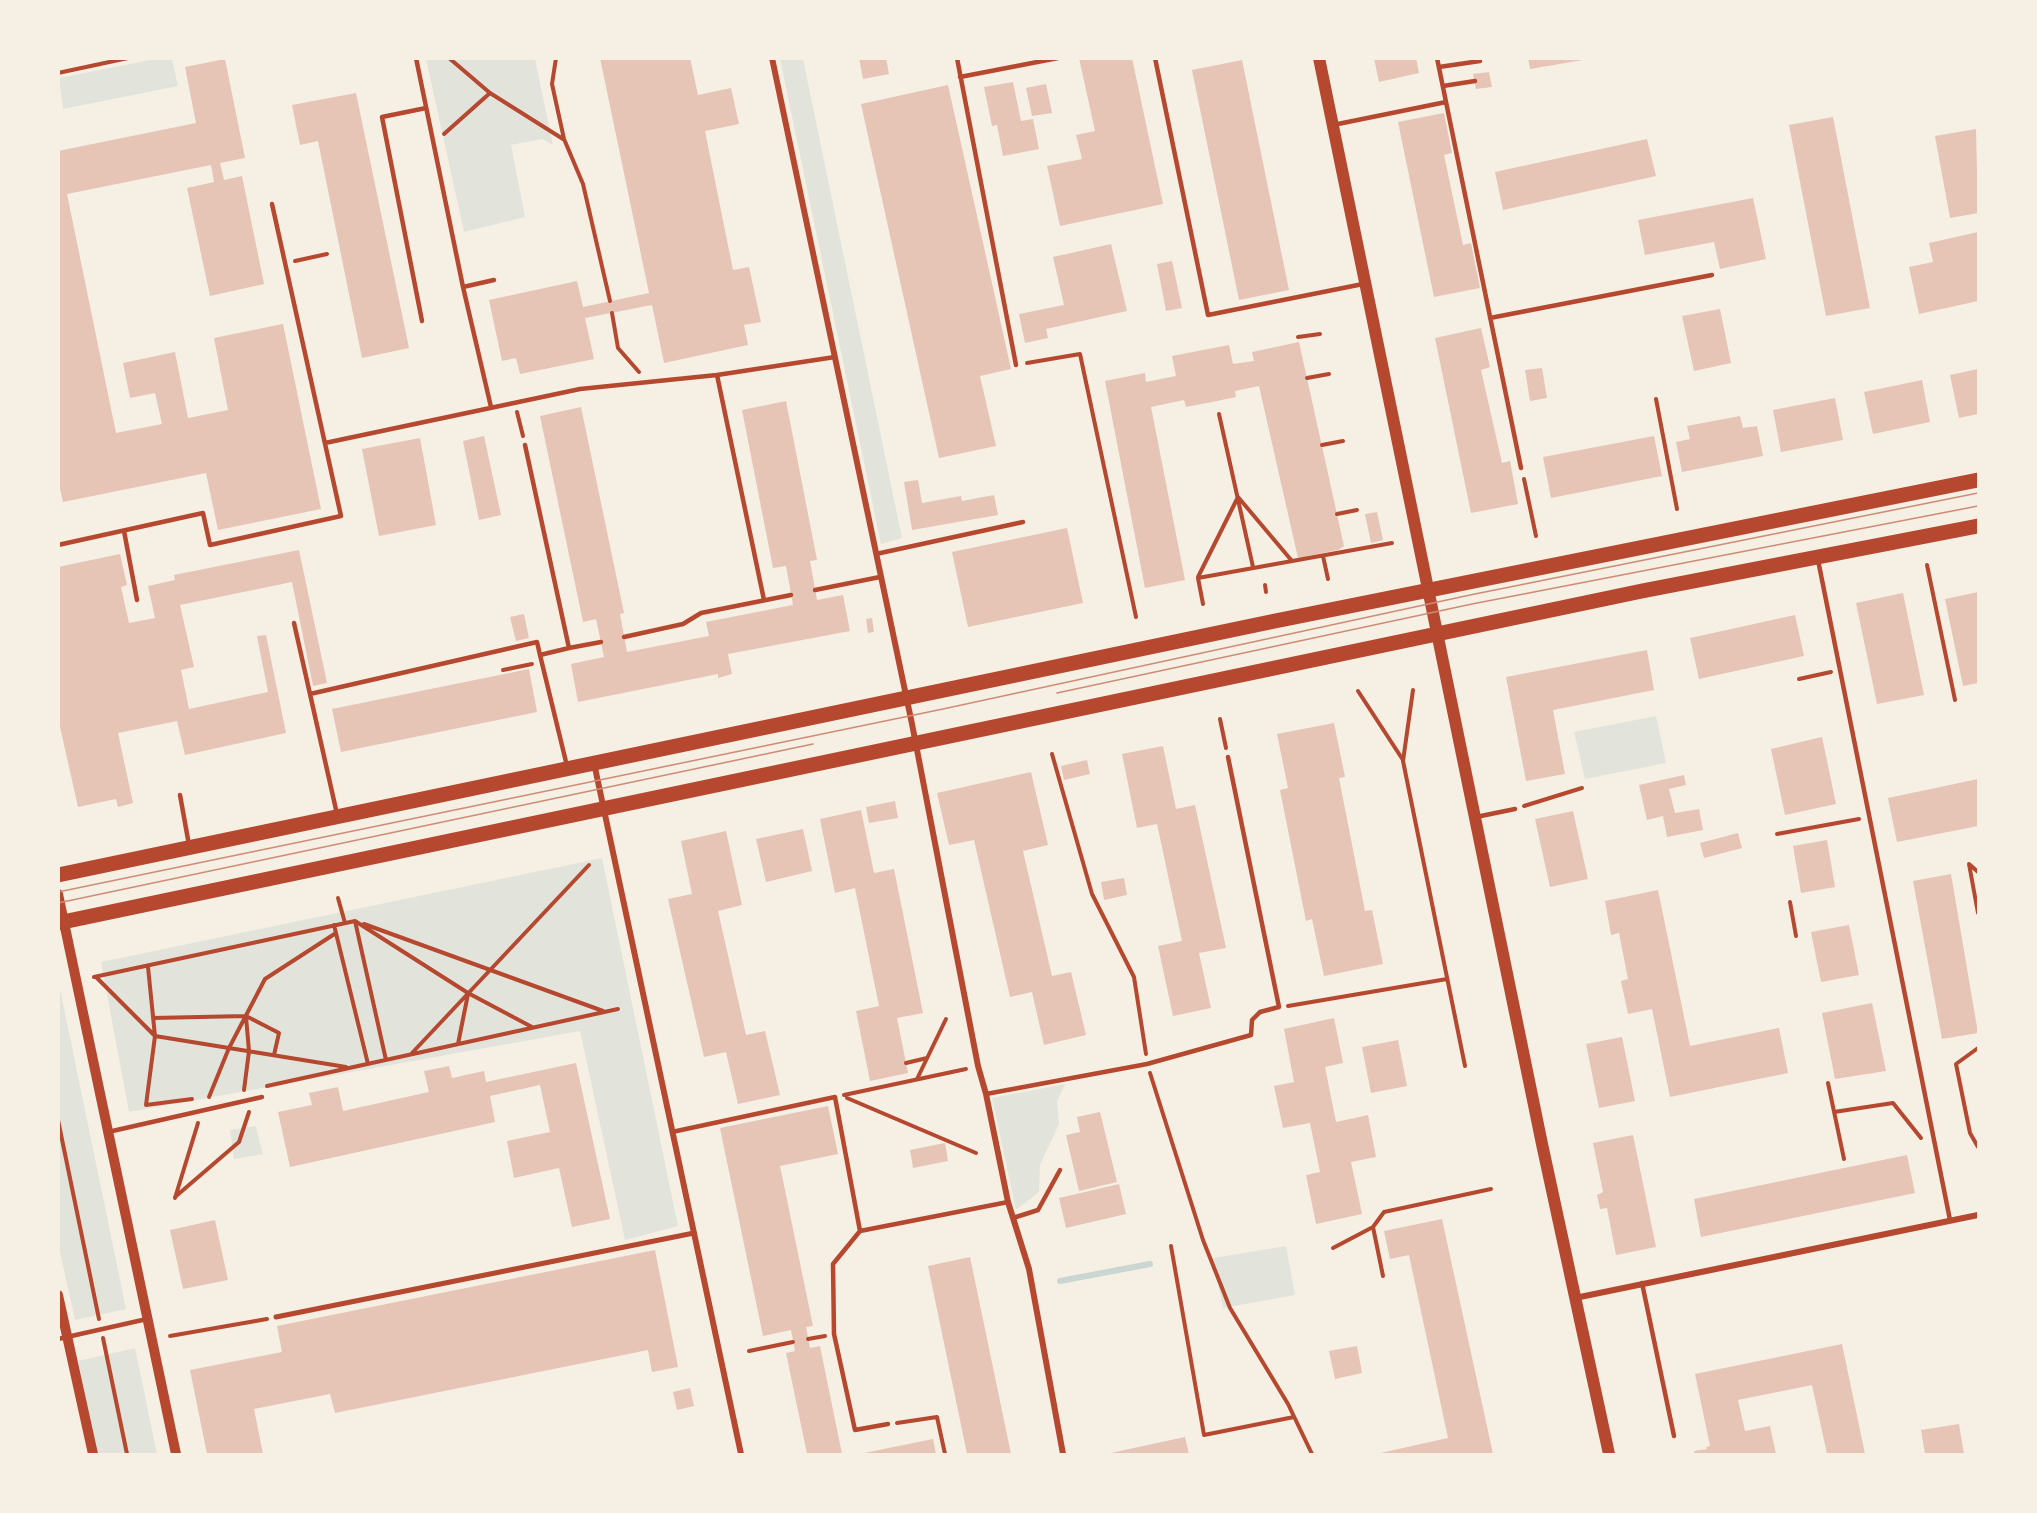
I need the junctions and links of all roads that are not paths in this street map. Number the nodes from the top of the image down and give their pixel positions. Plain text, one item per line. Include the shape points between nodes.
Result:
1 (416, 58) edge
2 (772, 58) edge
3 (957, 58) edge
4 (1058, 58) edge
5 (1155, 58) edge
6 (1319, 58) edge
7 (1437, 58) edge
8 (1480, 61) dead end
9 (1439, 67) junction
10 (960, 77) junction
11 (1475, 81) dead end
12 (1443, 86) junction
13 (1446, 102) junction
14 (426, 108) junction
15 (1333, 125) junction
16 (272, 204) dead end
17 (1712, 274) dead end
18 (494, 279) dead end
19 (1365, 284) junction
20 (463, 287) junction
21 (1490, 318) junction
22 (422, 321) dead end
23 (835, 357) junction
24 (1016, 365) road end
25 (717, 375) junction
26 (491, 407) junction
27 (325, 442) junction
28 (525, 445) road end
29 (1521, 468) road end
30 (1978, 480) edge
31 (1023, 522) dead end
32 (1978, 526) edge
33 (124, 531) junction
34 (58, 545) edge
35 (876, 554) junction
36 (1818, 558) junction
37 (880, 577) junction
38 (815, 590) dead end
39 (1428, 590) junction
40 (791, 595) dead end
41 (137, 600) dead end
42 (764, 600) junction
43 (294, 623) dead end
44 (1438, 634) junction
45 (624, 637) dead end
46 (601, 642) dead end
47 (569, 648) junction
48 (540, 655) junction
49 (310, 694) junction
50 (906, 699) junction
51 (915, 743) junction
52 (1228, 758) road end
53 (594, 763) junction
54 (567, 769) junction
55 (180, 795) dead end
56 (1515, 808) road end
57 (603, 809) junction
58 (338, 817) junction
59 (1475, 817) junction
60 (189, 848) junction
61 (58, 875) edge
62 (58, 894) edge
63 (61, 922) edge
64 (986, 1094) junction
65 (262, 1097) dead end
66 (108, 1132) junction
67 (672, 1132) junction
68 (1059, 1170) dead end
69 (1008, 1202) junction
70 (1978, 1215) edge
71 (1013, 1218) junction
72 (1950, 1220) junction
73 (860, 1231) junction
74 (694, 1233) junction
75 (1642, 1284) junction
76 (58, 1295) edge
77 (1575, 1298) junction
78 (276, 1317) road end
79 (148, 1319) junction
80 (63, 1338) edge
81 (888, 1424) road end
82 (1674, 1436) dead end
83 (93, 1455) edge
84 (177, 1455) edge
85 (741, 1455) edge
86 (1063, 1455) edge
87 (1609, 1455) edge

1 - 14 lane
2 - 23 street
3 - 10 lane
4 - 10 lane
5 - 19 lane via 1208,315
6 - 15 main road
7 - 9 lane
8 - 9 lane
9 - 12 lane
10 - 24 lane
11 - 12 lane
12 - 13 lane
13 - 15 lane
13 - 21 lane
14 - 20 lane
14 - 22 lane via 382,117
15 - 19 main road
16 - 27 lane
17 - 21 lane
18 - 20 lane
19 - 39 main road
20 - 26 lane
21 - 29 lane
23 - 25 lane
23 - 35 street
25 - 26 lane via 580,389
25 - 42 lane
26 - 27 lane
27 - 33 lane via 341,516 210,545 203,513
28 - 47 lane
30 - 39 main road
31 - 35 lane
32 - 36 main road
33 - 34 lane
33 - 41 lane
35 - 37 street
36 - 44 main road
36 - 72 lane
37 - 38 lane
37 - 50 street
39 - 44 main road
39 - 50 main road
40 - 42 lane
42 - 45 lane via 701,613 682,624
43 - 49 lane
44 - 51 main road
44 - 59 main road
46 - 47 lane
47 - 48 lane
48 - 49 lane via 537,642
48 - 54 lane
49 - 58 lane
50 - 51 street
50 - 53 main road
51 - 57 main road
51 - 64 street
52 - 64 lane via 1279,1007 1260,1012 1252,1020 1251,1035 1147,1064
53 - 54 main road
53 - 57 street
54 - 58 main road
55 - 60 lane
56 - 59 lane
57 - 63 main road
57 - 67 street
58 - 60 main road
59 - 77 main road
60 - 61 main road
62 - 63 street
63 - 66 street
64 - 69 street
65 - 66 lane
66 - 79 street
67 - 73 lane via 835,1097
67 - 74 street
68 - 71 lane via 1038,1210
69 - 71 street
69 - 73 lane
70 - 72 street
71 - 86 street via 1029,1269
72 - 75 street
73 - 81 lane via 833,1264 834,1334 855,1430
74 - 78 street
74 - 85 street
75 - 77 street
75 - 82 lane
76 - 80 street
77 - 87 main road
79 - 80 lane
79 - 84 street
80 - 83 street

